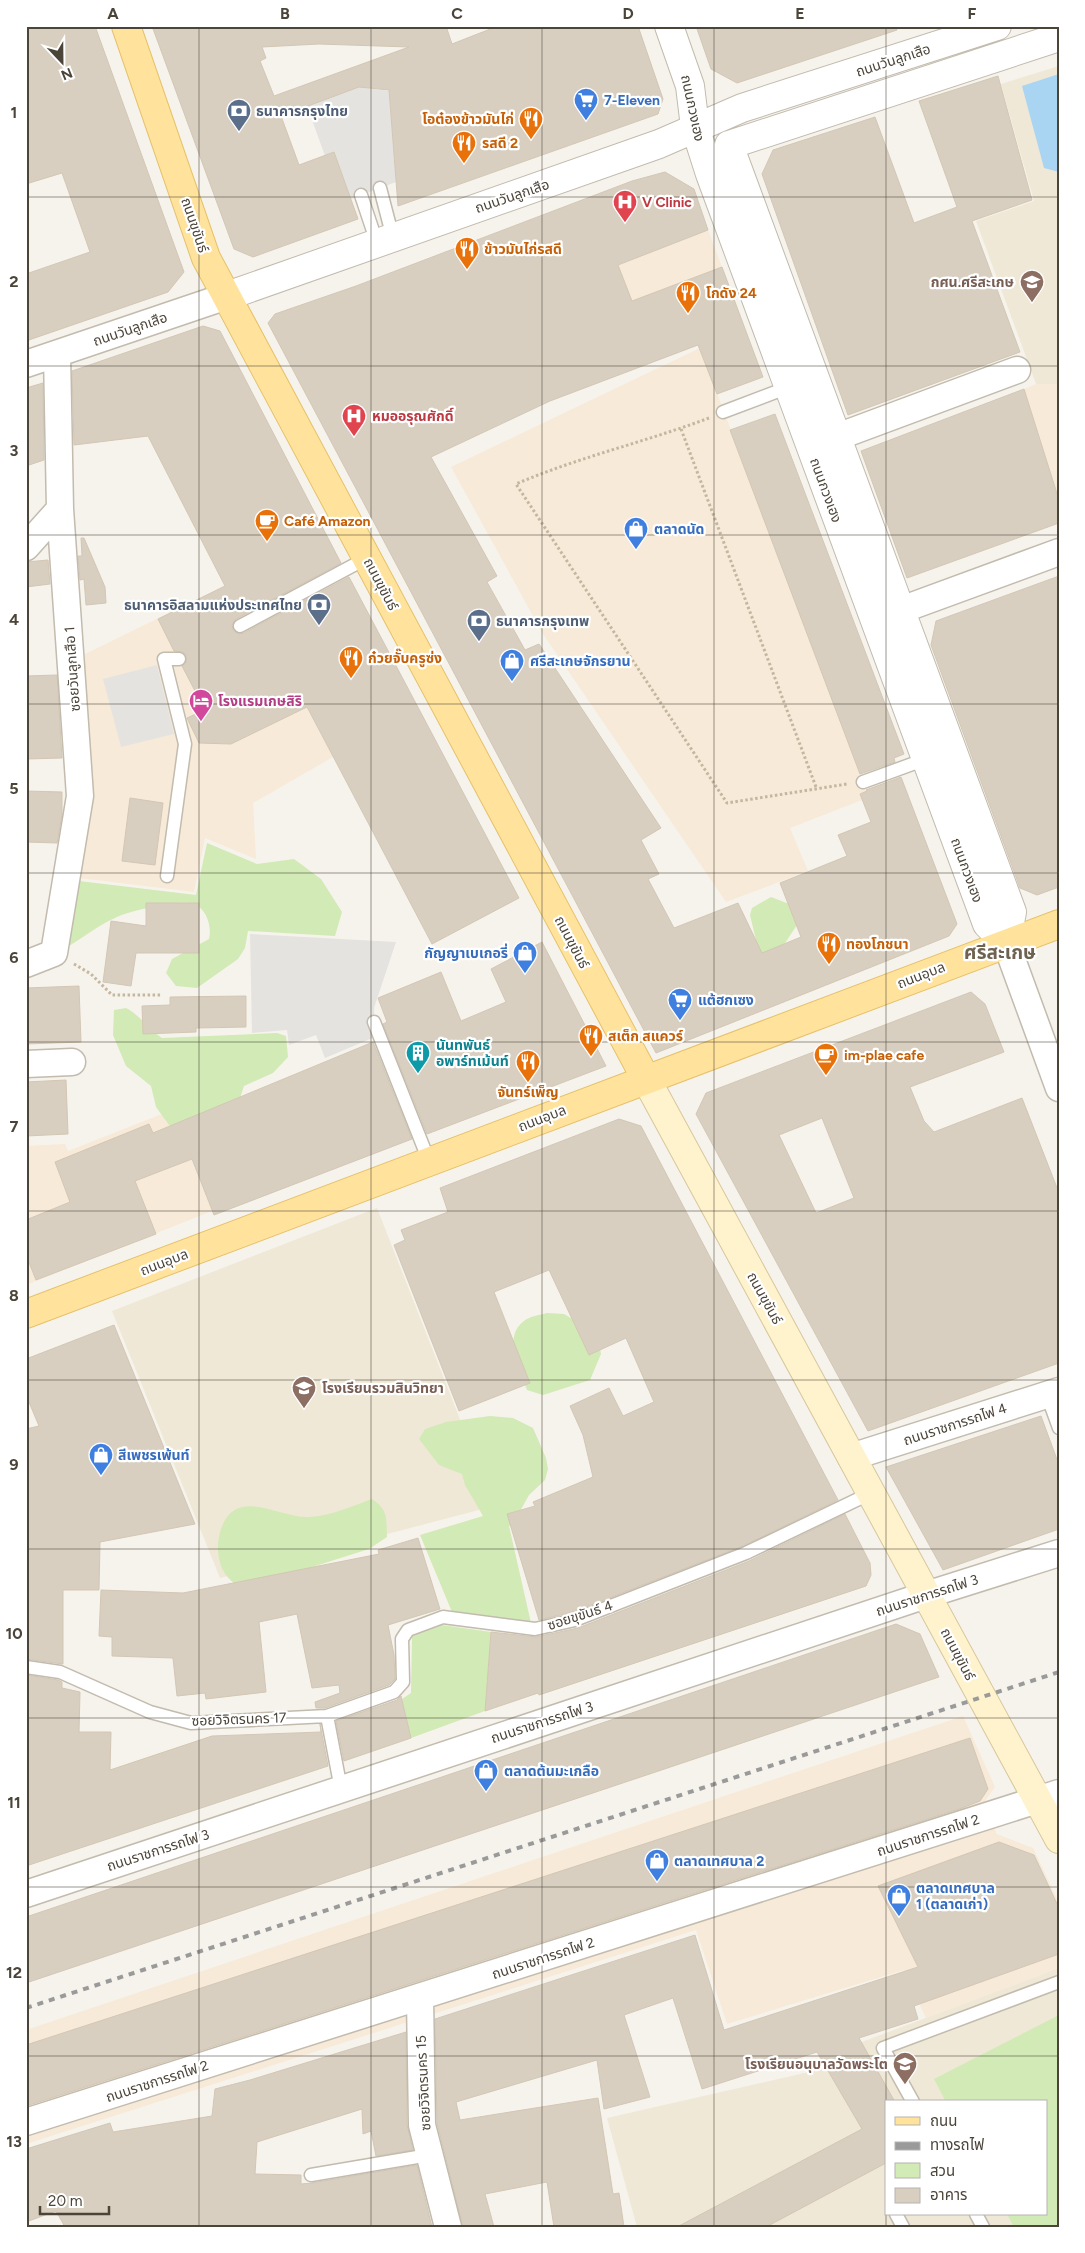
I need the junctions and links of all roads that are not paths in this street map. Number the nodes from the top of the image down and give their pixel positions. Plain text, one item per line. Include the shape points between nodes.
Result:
1 (126, 26) edge
2 (669, 26) edge
3 (997, 26) edge
4 (1059, 37) edge
5 (695, 127) junction
6 (729, 145) junction
7 (380, 188) dead end
8 (362, 195) dead end
9 (385, 241) junction
10 (227, 296) junction
11 (56, 354) junction
12 (26, 364) edge
13 (1017, 370) dead end
14 (788, 387) junction
15 (723, 412) road end
16 (837, 436) junction
17 (60, 509) junction
18 (26, 547) edge
19 (1059, 552) edge
20 (367, 558) junction
21 (901, 610) junction
22 (240, 626) dead end
23 (179, 659) dead end
24 (926, 758) junction
25 (863, 782) road end
26 (167, 876) dead end
27 (1059, 924) edge
28 (1006, 944) junction
29 (26, 964) edge
30 (374, 1022) dead end
31 (72, 1062) dead end
32 (26, 1064) edge
33 (646, 1079) junction
34 (1059, 1088) edge
35 (429, 1161) junction
36 (26, 1314) edge
37 (1053, 1393) edge
38 (1059, 1428) edge
39 (852, 1457) junction
40 (871, 1493) junction
41 (1059, 1553) edge
42 (926, 1595) junction
43 (26, 1667) edge
44 (327, 1716) junction
45 (341, 1789) junction
46 (1048, 1796) edge
47 (1059, 1839) edge
48 (26, 1894) edge
49 (1059, 1982) edge
50 (420, 1997) junction
51 (912, 2100) edge
52 (26, 2122) edge
53 (429, 2155) junction
54 (311, 2175) dead end
55 (448, 2227) edge

1 - 10 main road, ถนนขุขันธ์ via 206,258
2 - 5 street, ถนนกวงเฮง via 690,86
3 - 5 street, ถนนวันลูกเสือ via 742,108
4 - 6 street
5 - 6 street
5 - 9 street, ถนนวันลูกเสือ via 659,144
5 - 14 street, ถนนกวงเฮง
6 - 16 street, ถนนกวงเฮง
7 - 9 lane
8 - 9 lane
9 - 10 street, ถนนวันลูกเสือ
10 - 11 street, ถนนวันลูกเสือ
10 - 20 main road, ถนนขุขันธ์
11 - 12 street, ถนนวันลูกเสือ
11 - 17 street, ซอยวันลูกเสือ 1
13 - 16 street
14 - 15 lane
14 - 24 street, ถนนกวงเฮง
16 - 21 street, ถนนกวงเฮง
17 - 18 street
17 - 29 street, ซอยวันลูกเสือ 1 via 80,796 54,953
19 - 21 street
20 - 22 lane
20 - 33 main road, ถนนขุขันธ์
21 - 28 street, ถนนกวงเฮง via 1012,912
23 - 26 lane via 164,659 185,744
24 - 25 lane
24 - 28 street, ถนนกวงเฮง via 987,924
27 - 28 main road, ถนนอุบล
28 - 33 main road, ถนนอุบล
28 - 34 street, ถนนกวงเฮง
30 - 35 lane
31 - 32 street
33 - 35 main road, ถนนอุบล
33 - 39 main road, ถนนขุขันธ์
35 - 36 main road, ถนนอุบล
37 - 38 lane
37 - 39 street, ถนนราชการรถไฟ 4
39 - 40 main road, ถนนขุขันธ์
40 - 42 main road, ถนนขุขันธ์
40 - 44 lane, ซอยขุขันธ์ 4 via 746,1553 574,1620 535,1629 443,1617 408,1630 402,1639 403,1682 394,1692
41 - 42 street, ถนนราชการรถไฟ 3
42 - 45 street, ถนนราชการรถไฟ 3
42 - 46 main road, ถนนขุขันธ์
43 - 44 lane, ซอยวิจิตรนคร 17 via 60,1672 150,1712 191,1722
44 - 45 lane
45 - 48 street, ถนนราชการรถไฟ 3
46 - 47 main road, ถนนขุขันธ์
46 - 50 street, ถนนราชการรถไฟ 2
49 - 51 lane via 883,2048
50 - 52 street, ถนนราชการรถไฟ 2
50 - 53 street, ซอยวิจิตรนคร 15 via 422,2124
53 - 54 lane
53 - 55 street, ซอยวิจิตรนคร 15

